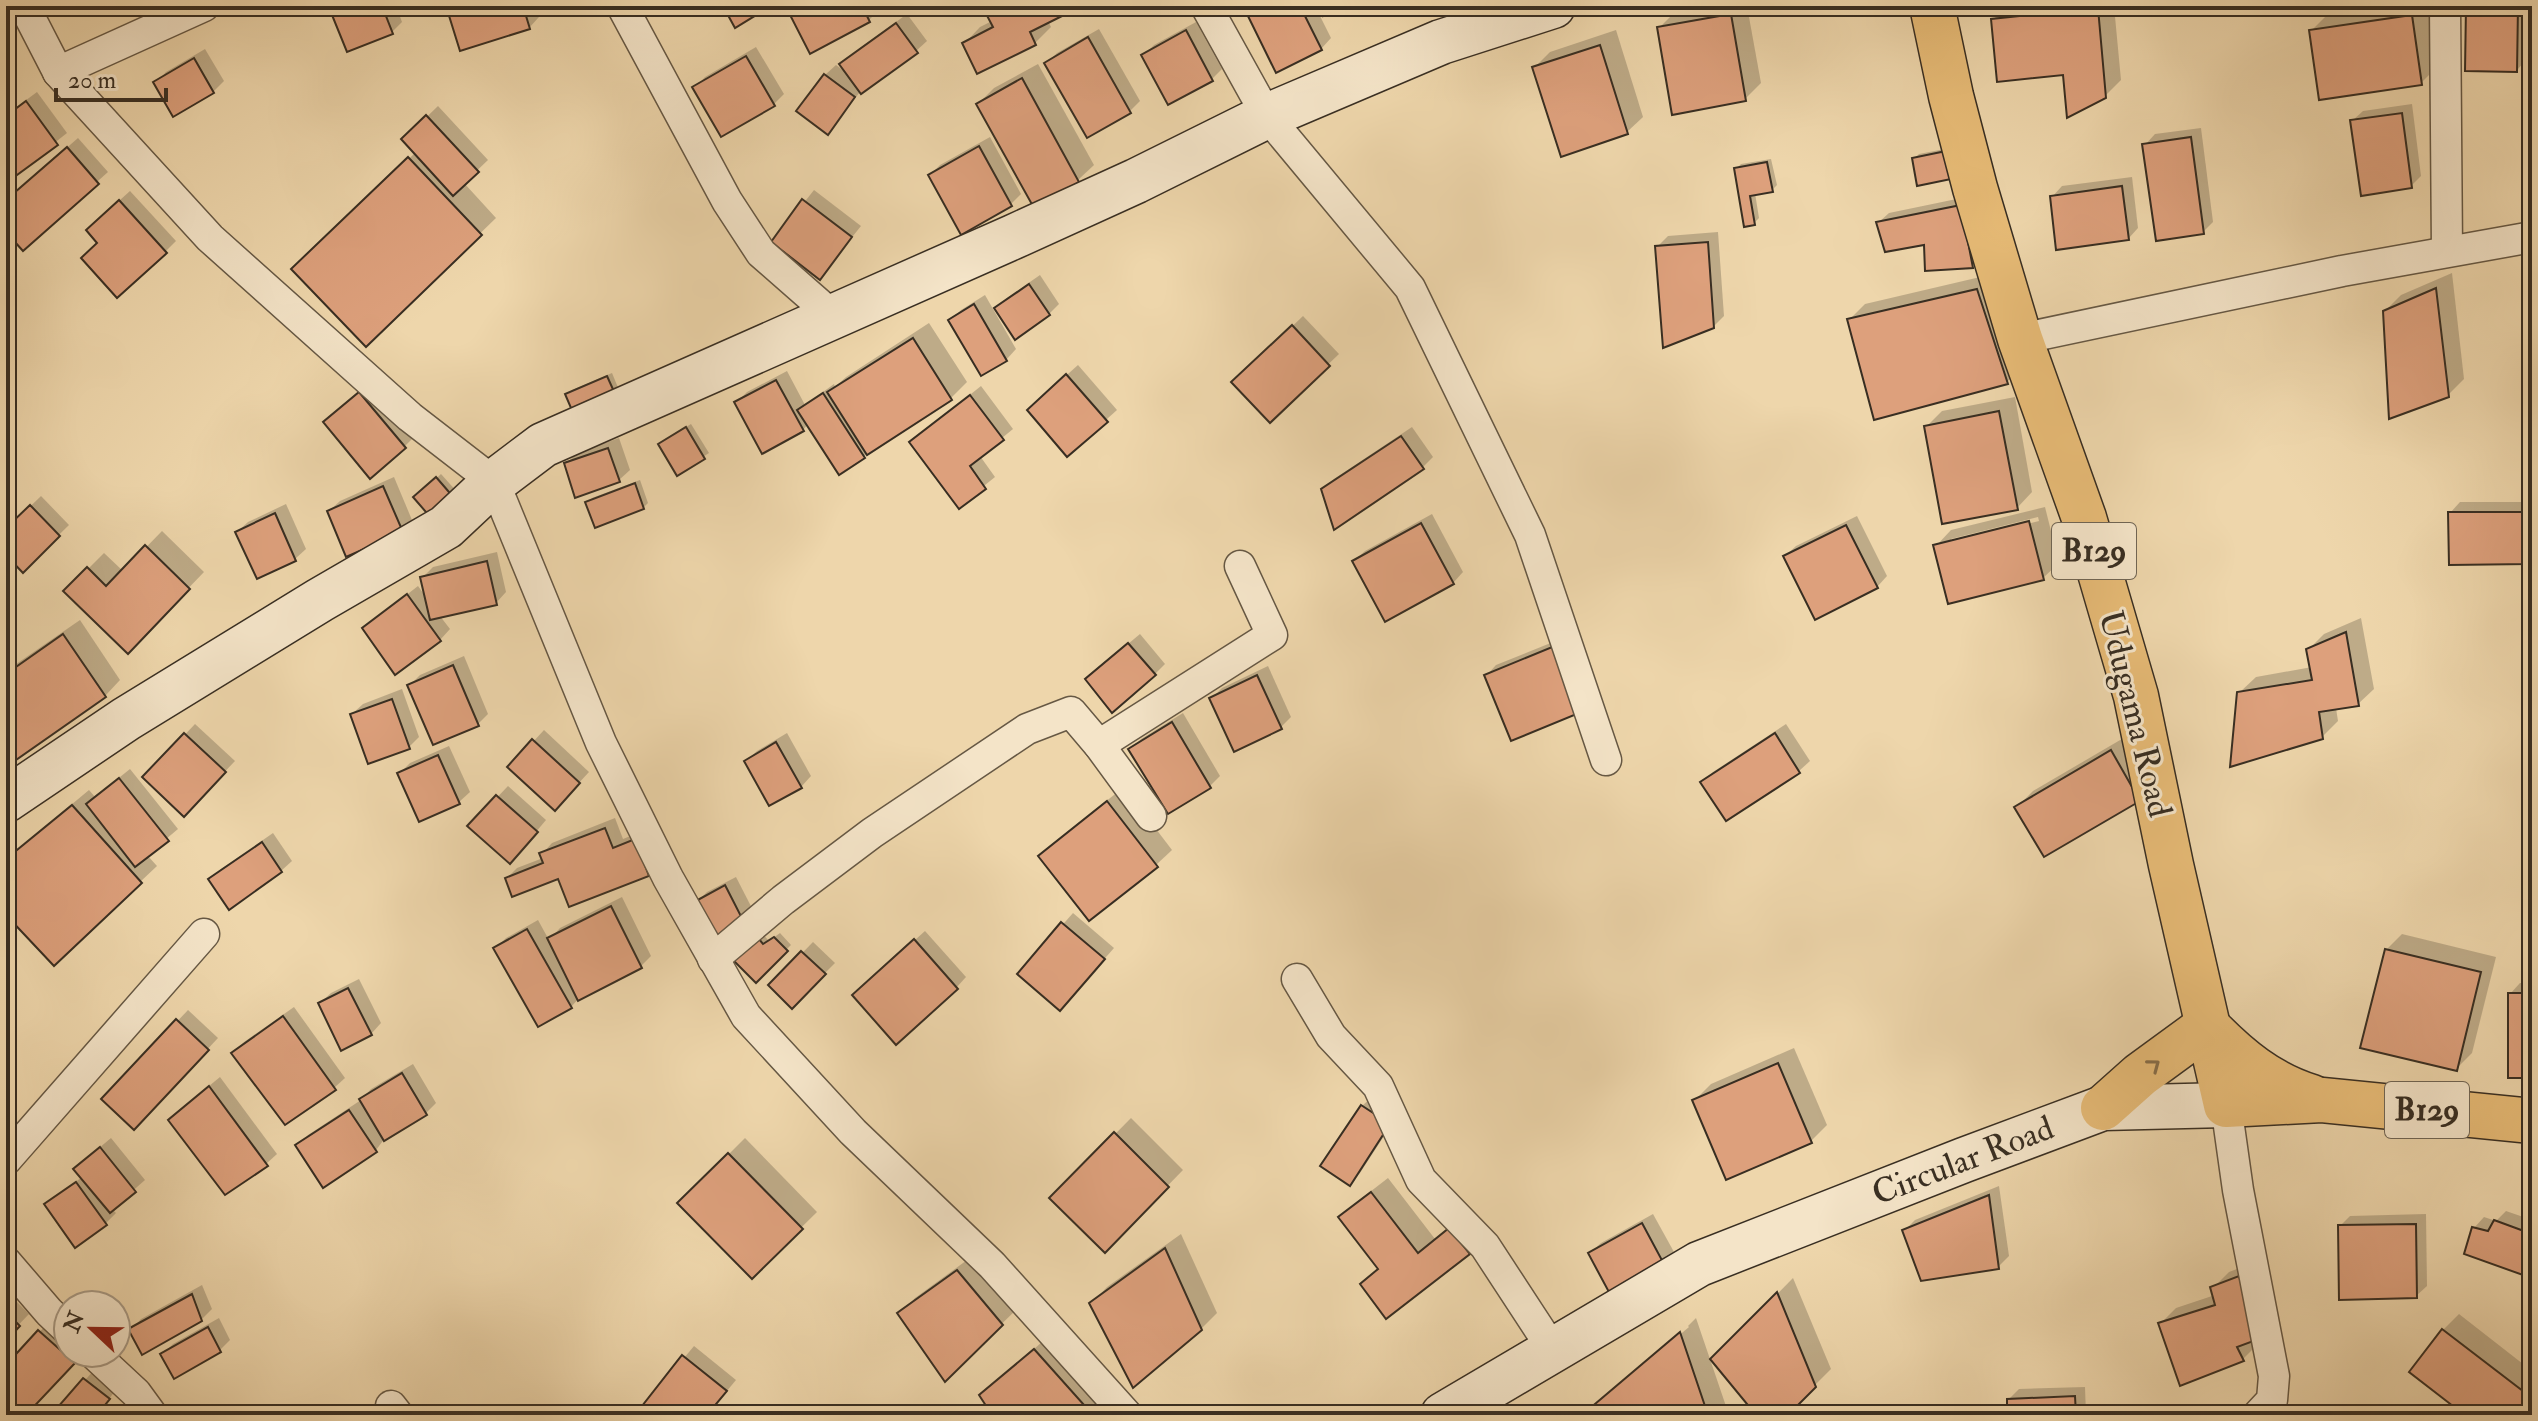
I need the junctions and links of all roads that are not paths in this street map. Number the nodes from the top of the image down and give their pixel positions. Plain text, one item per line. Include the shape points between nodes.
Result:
1 (24, 6) edge
2 (204, 6) edge
3 (622, 6) edge
4 (1206, 6) edge
5 (1553, 6) edge
6 (1932, 6) edge
7 (2445, 6) edge
8 (58, 72) junction
9 (1267, 116) junction
10 (2532, 237) edge
11 (2447, 251) junction
12 (834, 317) junction
13 (2020, 339) junction
14 (494, 482) junction
15 (1240, 566) dead end
16 (1099, 745) junction
17 (1606, 760) dead end
18 (6, 800) edge
19 (1151, 816) dead end
20 (204, 934) dead end
21 (713, 959) junction
22 (1297, 979) dead end
23 (2207, 1026) junction
24 (2322, 1100) junction
25 (2226, 1105) junction
26 (2103, 1108) junction
27 (2532, 1121) edge
28 (6, 1160) edge
29 (6, 1262) edge
30 (52, 1315) edge
31 (1553, 1350) junction
32 (106, 1369) edge
33 (137, 1408) edge
34 (1127, 1415) edge
35 (1443, 1415) edge
36 (2258, 1415) edge

1 - 8 street
2 - 8 street
3 - 12 street via 727,201 761,253
4 - 9 street
5 - 9 street via 1441,42
6 - 13 main road, Udugama Road / B129 via 1975,188
7 - 11 street
8 - 14 street via 210,238 410,417
9 - 12 street
9 - 17 street via 1410,288 1530,535
10 - 11 street
11 - 13 street
12 - 14 street via 543,445
13 - 23 main road, Udugama Road / B129 via 2084,518 2136,696
14 - 18 street via 446,527 126,719
14 - 21 street via 601,743
15 - 16 street via 1272,635
16 - 19 street
16 - 21 street via 1071,712 1027,729 872,833
20 - 28 street
21 - 34 street via 746,1016 853,1132 992,1265
22 - 31 street via 1331,1036 1378,1086 1421,1180 1485,1246
23 - 24 main road via 2268,1079
23 - 25 main road, Udugama Road / B129
26 -> 23 main road
24 - 25 main road, Circular Road / B129
24 - 27 main road, Circular Road / B129
25 - 26 street, Circular Road
25 - 36 street via 2274,1376 2272,1400
26 - 31 street, Circular Road via 1699,1264
29 - 30 street
31 - 35 street, Circular Road
32 - 33 street

